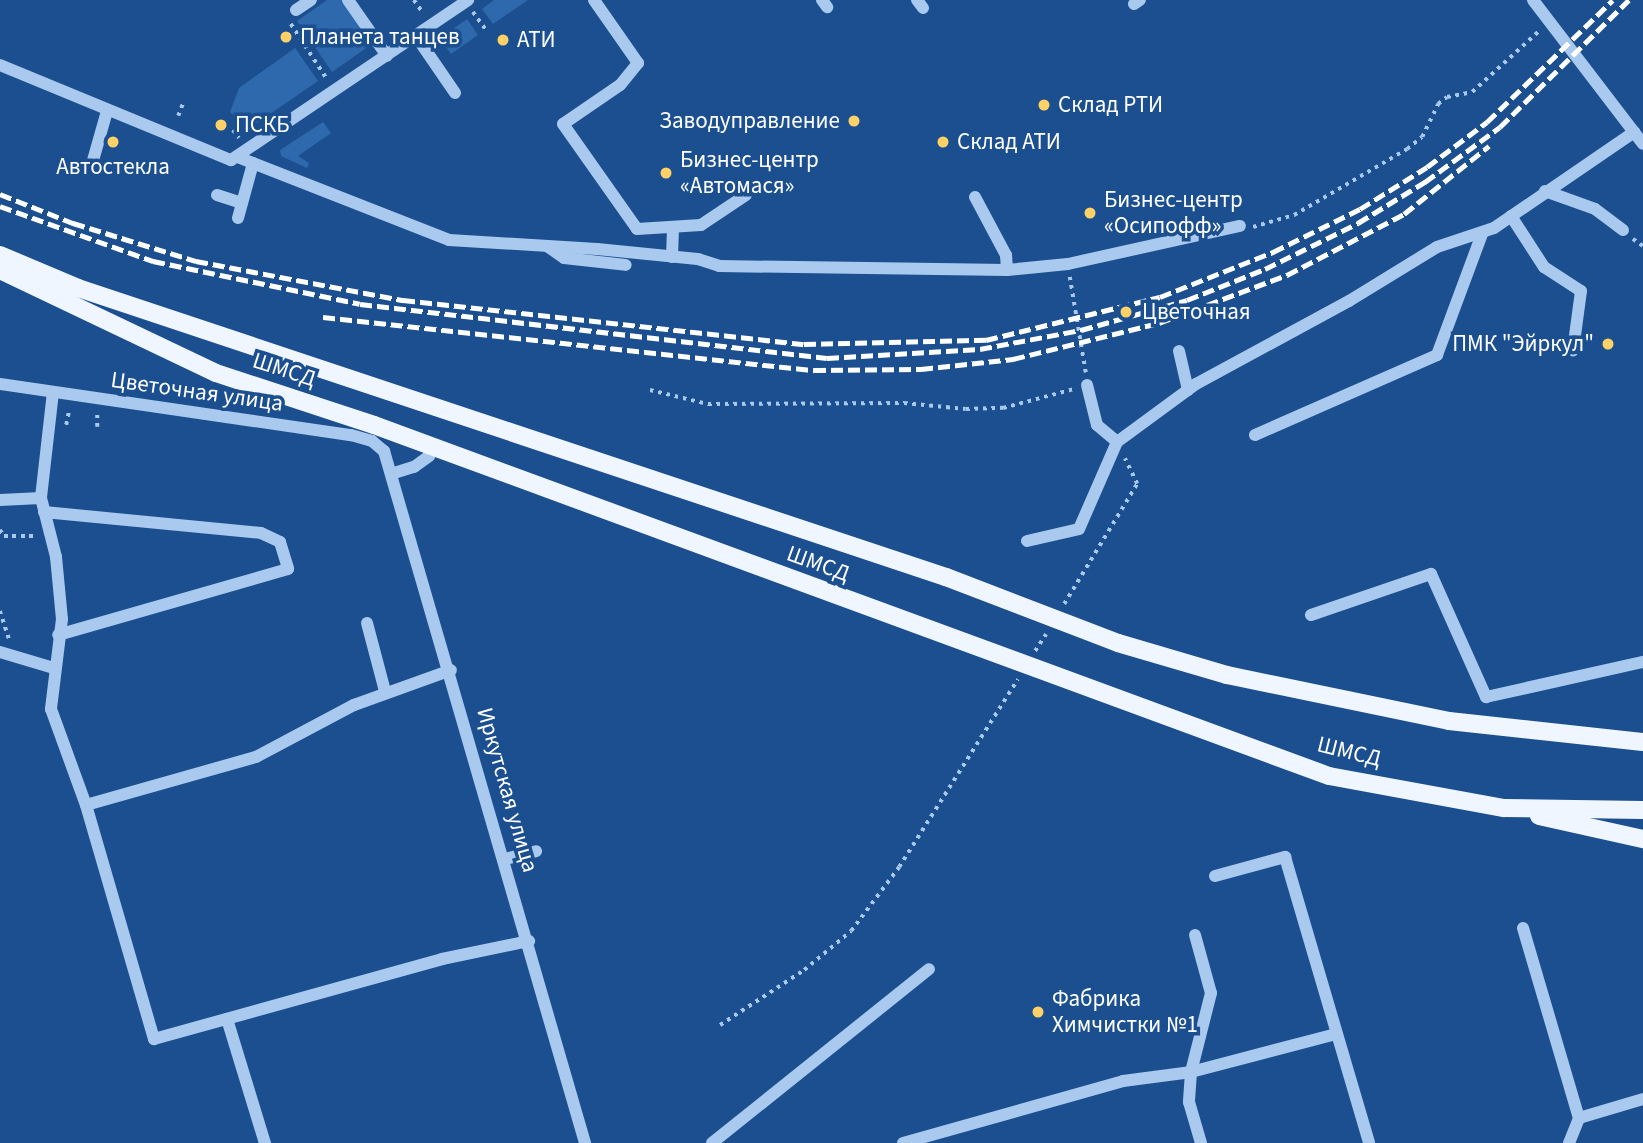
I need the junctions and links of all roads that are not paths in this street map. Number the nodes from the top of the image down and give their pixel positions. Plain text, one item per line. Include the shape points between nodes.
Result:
1 (311, 0) edge
2 (348, 0) edge
3 (594, 0) edge
4 (1533, 0) edge
5 (470, 6) edge
6 (292, 15) road end
7 (416, 36) junction
8 (387, 56) junction
9 (0, 65) edge
10 (455, 93) dead end
11 (107, 111) junction
12 (1634, 132) junction
13 (1643, 144) edge
14 (240, 158) junction
15 (253, 163) junction
16 (92, 164) dead end
17 (1545, 191) junction
18 (217, 195) dead end
19 (746, 195) dead end
20 (975, 197) dead end
21 (242, 203) junction
22 (1511, 216) junction
23 (238, 218) dead end
24 (1240, 226) road end
25 (673, 227) junction
26 (1623, 230) dead end
27 (1482, 234) junction
28 (547, 246) junction
29 (0, 255) edge
30 (672, 257) junction
31 (626, 265) dead end
32 (0, 270) edge
33 (1007, 270) junction
34 (1573, 350) dead end
35 (1179, 351) dead end
36 (0, 384) edge
37 (1087, 385) road end
38 (1188, 390) junction
39 (53, 392) junction
40 (1255, 435) dead end
41 (1116, 442) junction
42 (384, 451) joint
43 (429, 456) dead end
44 (394, 473) junction
45 (41, 498) junction
46 (0, 500) edge
47 (44, 512) junction
48 (1027, 541) dead end
49 (1311, 615) dead end
50 (367, 623) dead end
51 (58, 635) junction
52 (0, 652) edge
53 (1643, 662) edge
54 (54, 668) junction
55 (451, 670) junction
56 (385, 691) junction
57 (1643, 741) edge
58 (86, 805) junction
59 (1504, 808) junction
60 (1643, 810) edge
61 (1643, 839) edge
62 (536, 850) dead end
63 (505, 859) junction
64 (1215, 876) dead end
65 (1523, 928) dead end
66 (1195, 935) dead end
67 (529, 941) junction
68 (929, 969) dead end
69 (227, 1019) junction
70 (1336, 1034) junction
71 (1191, 1072) junction
72 (1643, 1098) edge
73 (1580, 1118) junction
74 (265, 1143) edge
75 (585, 1143) edge
76 (712, 1143) edge
77 (903, 1143) edge
78 (1200, 1143) edge
79 (1369, 1143) edge
80 (1569, 1143) edge

1 - 6 street
2 - 8 street
3 - 25 street via 638,63 620,85 563,124 637,229
4 - 12 street
5 - 7 street
7 - 8 street
7 - 10 street
8 - 14 street
9 - 11 street
11 - 14 street via 222,159
11 - 16 street
12 - 13 street
12 - 17 street
14 - 15 street
15 - 21 street
15 - 28 street via 435,236
17 - 22 street
17 - 26 street via 1595,209
18 - 21 street
19 - 25 street via 701,225
20 - 33 street via 1006,255
21 - 23 street
22 - 27 street
22 - 34 street via 1544,267 1581,291
24 - 33 street via 1080,261
25 - 30 street
27 - 38 street via 1427,252
27 - 40 street via 1437,355
28 - 30 street
28 - 31 street via 564,258
29 - 57 main road, ШМСД, bridge via 78,288 946,577 1118,643 1337,701 1449,721
30 - 33 street via 785,270
32 - 59 main road, ШМСД, bridge via 216,373 374,425 1329,776
35 - 38 street
36 - 39 street, Цветочная улица
37 - 41 street via 1097,425
38 - 41 street
39 - 42 street, Цветочная улица via 351,435 372,441
39 - 45 street
41 - 48 street via 1079,529
42 - 44 street, Иркутская улица
43 - 44 street
44 - 55 street, Иркутская улица
45 - 46 street
45 - 47 street
47 - 51 street via 62,619
47 - 51 street via 261,533 280,542 288,569
49 - 53 street via 1431,574 1486,697
50 - 56 street
51 - 54 street
52 - 54 street
54 - 58 street via 51,709
55 - 56 street
55 - 63 street, Иркутская улица
56 - 58 street via 256,757
58 - 69 street via 154,1039
59 - 60 main road, ШМСД
59 - 61 main road
62 - 63 street
63 - 67 street, Иркутская улица
64 - 70 street via 1285,858
65 - 73 street
66 - 71 street via 1211,993
67 - 69 street via 442,959
67 - 75 street, Иркутская улица
68 - 76 street
69 - 74 street
70 - 71 street
70 - 79 street
71 - 77 street via 1123,1081
71 - 78 street via 1189,1102
72 - 73 street
73 - 80 street

